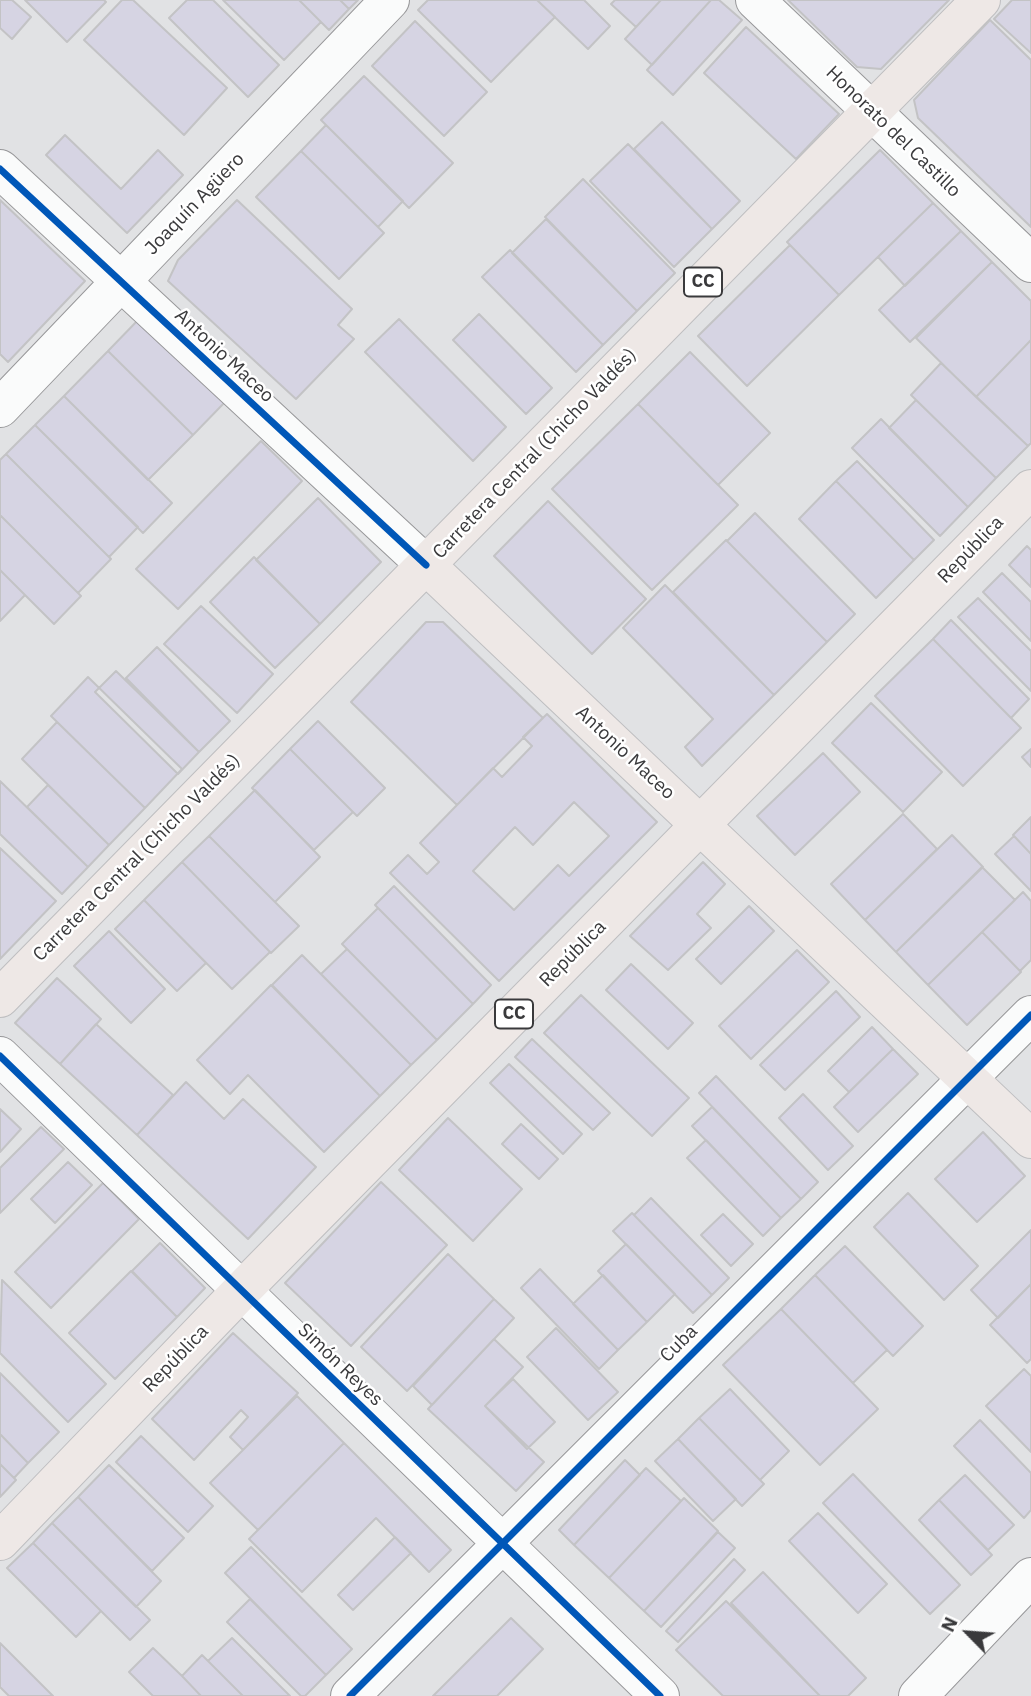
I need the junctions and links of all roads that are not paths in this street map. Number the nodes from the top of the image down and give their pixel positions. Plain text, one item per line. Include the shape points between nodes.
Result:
1 (390, 0) edge
2 (755, 0) edge
3 (981, 0) edge
4 (872, 110) junction
5 (0, 169) edge
6 (1031, 263) edge
7 (120, 281) junction
8 (0, 408) edge
9 (1031, 489) edge
10 (426, 565) junction
11 (701, 825) junction
12 (0, 998) edge
13 (1031, 1015) edge
14 (0, 1056) edge
15 (966, 1080) junction
16 (1031, 1139) edge
17 (241, 1291) junction
18 (0, 1541) edge
19 (503, 1543) junction
20 (1031, 1577) edge
21 (351, 1696) edge
22 (660, 1696) edge
23 (918, 1696) edge

1 - 7 street, Joaquín Agüero
2 - 4 street, Honorato del Castillo
3 - 4 main road, Carretera Central (Chicho Valdés) / CC
4 - 6 street, Honorato del Castillo
4 - 10 main road, Carretera Central (Chicho Valdés) / CC
5 - 7 street, Antonio Maceo
7 - 8 street, Joaquín Agüero
7 - 10 street, Antonio Maceo
9 - 11 main road, República / CC
10 - 11 main road, Antonio Maceo
10 - 12 main road, Carretera Central (Chicho Valdés) / CC
11 - 15 main road, Antonio Maceo
11 - 17 main road, República / CC
13 - 15 street, Cuba
14 - 17 street, Simón Reyes
15 - 16 main road, Antonio Maceo
15 - 19 street, Cuba
17 - 18 main road, República / CC
17 - 19 street, Simón Reyes
19 - 21 street, Cuba
19 - 22 street, Simón Reyes
20 - 23 street

